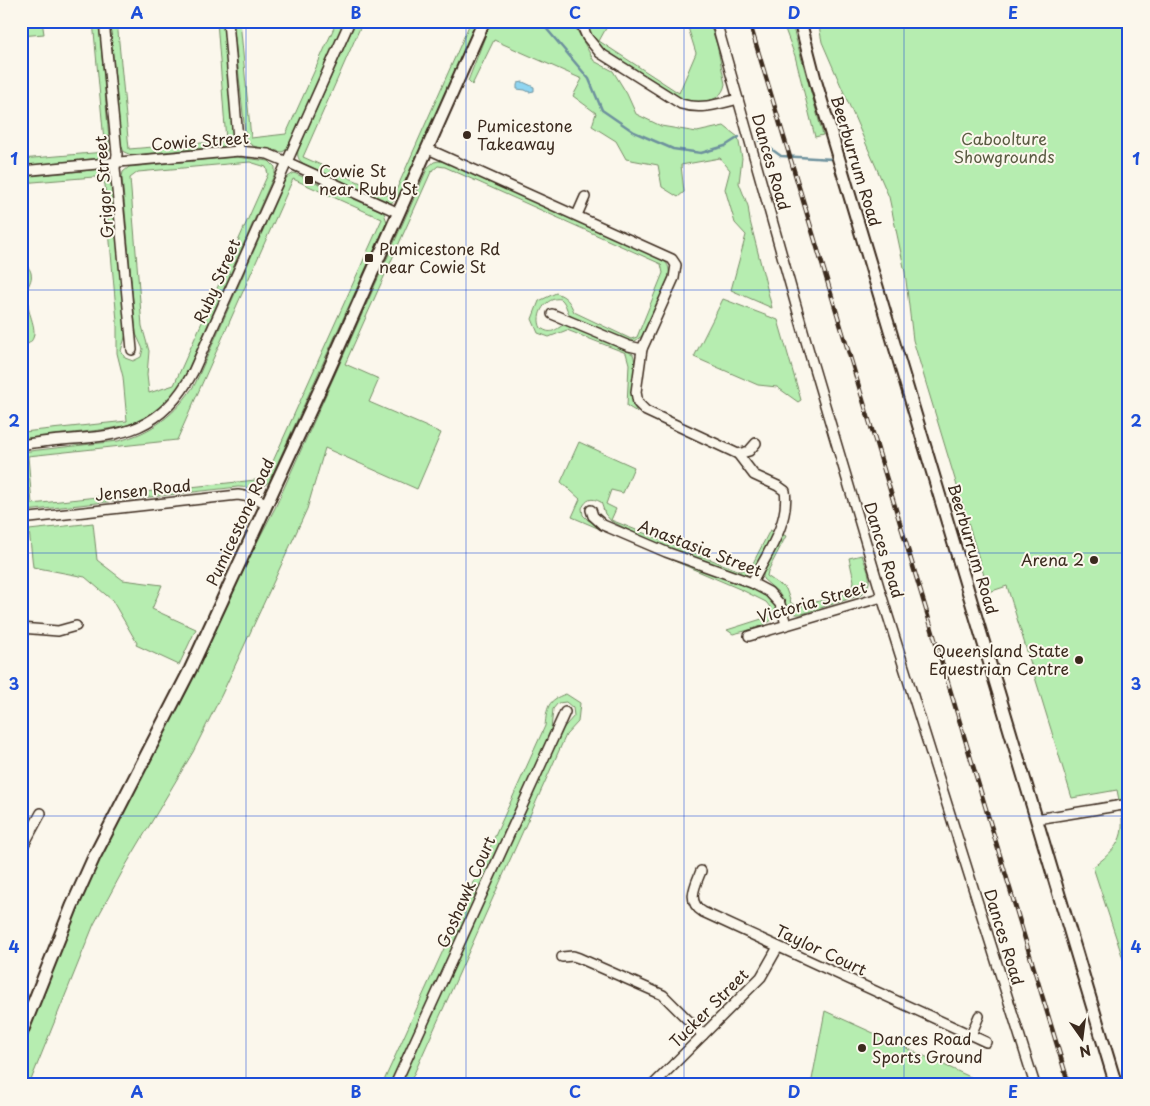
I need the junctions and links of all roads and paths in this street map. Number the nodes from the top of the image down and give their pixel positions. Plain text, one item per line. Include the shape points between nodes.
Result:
1 (104, 21) edge
2 (228, 21) edge
3 (350, 21) edge
4 (484, 21) edge
5 (580, 21) edge
6 (716, 21) edge
7 (800, 21) edge
8 (738, 99) junction
9 (428, 149) junction
10 (239, 151) junction
11 (116, 162) junction
12 (287, 162) junction
13 (21, 171) edge
14 (585, 198) dead end
15 (399, 213) junction
16 (576, 215) junction
17 (552, 314) dead end
18 (132, 350) dead end
19 (642, 350) junction
20 (756, 443) dead end
21 (21, 445) edge
22 (738, 454) junction
23 (267, 504) junction
24 (591, 510) dead end
25 (21, 520) edge
26 (752, 583) junction
27 (882, 597) junction
28 (786, 624) junction
29 (76, 626) dead end
30 (21, 628) edge
31 (750, 636) dead end
32 (565, 712) dead end
33 (1129, 804) edge
34 (41, 813) dead end
35 (1037, 819) junction
36 (21, 850) edge
37 (701, 871) dead end
38 (778, 947) junction
39 (562, 957) dead end
40 (979, 1016) dead end
41 (21, 1034) edge
42 (703, 1035) junction
43 (971, 1035) junction
44 (986, 1042) dead end
45 (395, 1085) edge
46 (653, 1085) edge
47 (1035, 1085) edge
48 (1116, 1085) edge

1 - 11 street, Grigor Street
2 - 10 street
3 - 12 street, Ruby Street
4 - 9 main road, Pumicestone Road
5 - 8 street via 587,37 600,53 681,104 706,107
6 - 8 street, Dances Road
7 - 35 main road, Beerburrum Road via 836,151
8 - 27 street, Dances Road
9 - 15 main road, Pumicestone Road
9 - 16 street
10 - 11 street, Cowie Street
10 - 12 street, Cowie Street via 268,154
11 - 13 street, Cowie Street
11 - 18 street, Grigor Street
12 - 15 street, Cowie Street
12 - 21 street, Ruby Street via 193,372 166,410 128,432
14 - 16 street
15 - 23 main road, Pumicestone Road
16 - 19 street via 668,256 676,265 674,278
17 - 19 street
19 - 22 street via 636,392 641,407
20 - 22 street via 749,451
22 - 26 street via 754,475 784,491 786,500 779,533
23 - 25 street, Jensen Road via 238,495
23 - 41 main road, Pumicestone Road via 175,702 94,857
24 - 26 street, Anastasia Street via 603,525
26 - 28 street, Anastasia Street via 777,599
27 - 28 street, Victoria Street
27 - 47 street, Dances Road
28 - 31 street, Victoria Street
29 - 30 street via 58,631
32 - 45 street, Goshawk Court
33 - 35 street
34 - 36 street
35 - 48 main road, Beerburrum Road
37 - 38 street, Taylor Court via 692,897 698,909
38 - 42 street, Tucker Street via 761,977
38 - 43 street, Taylor Court
39 - 42 street via 579,958 656,991
40 - 43 street
42 - 46 street, Tucker Street
43 - 44 street, Taylor Court

